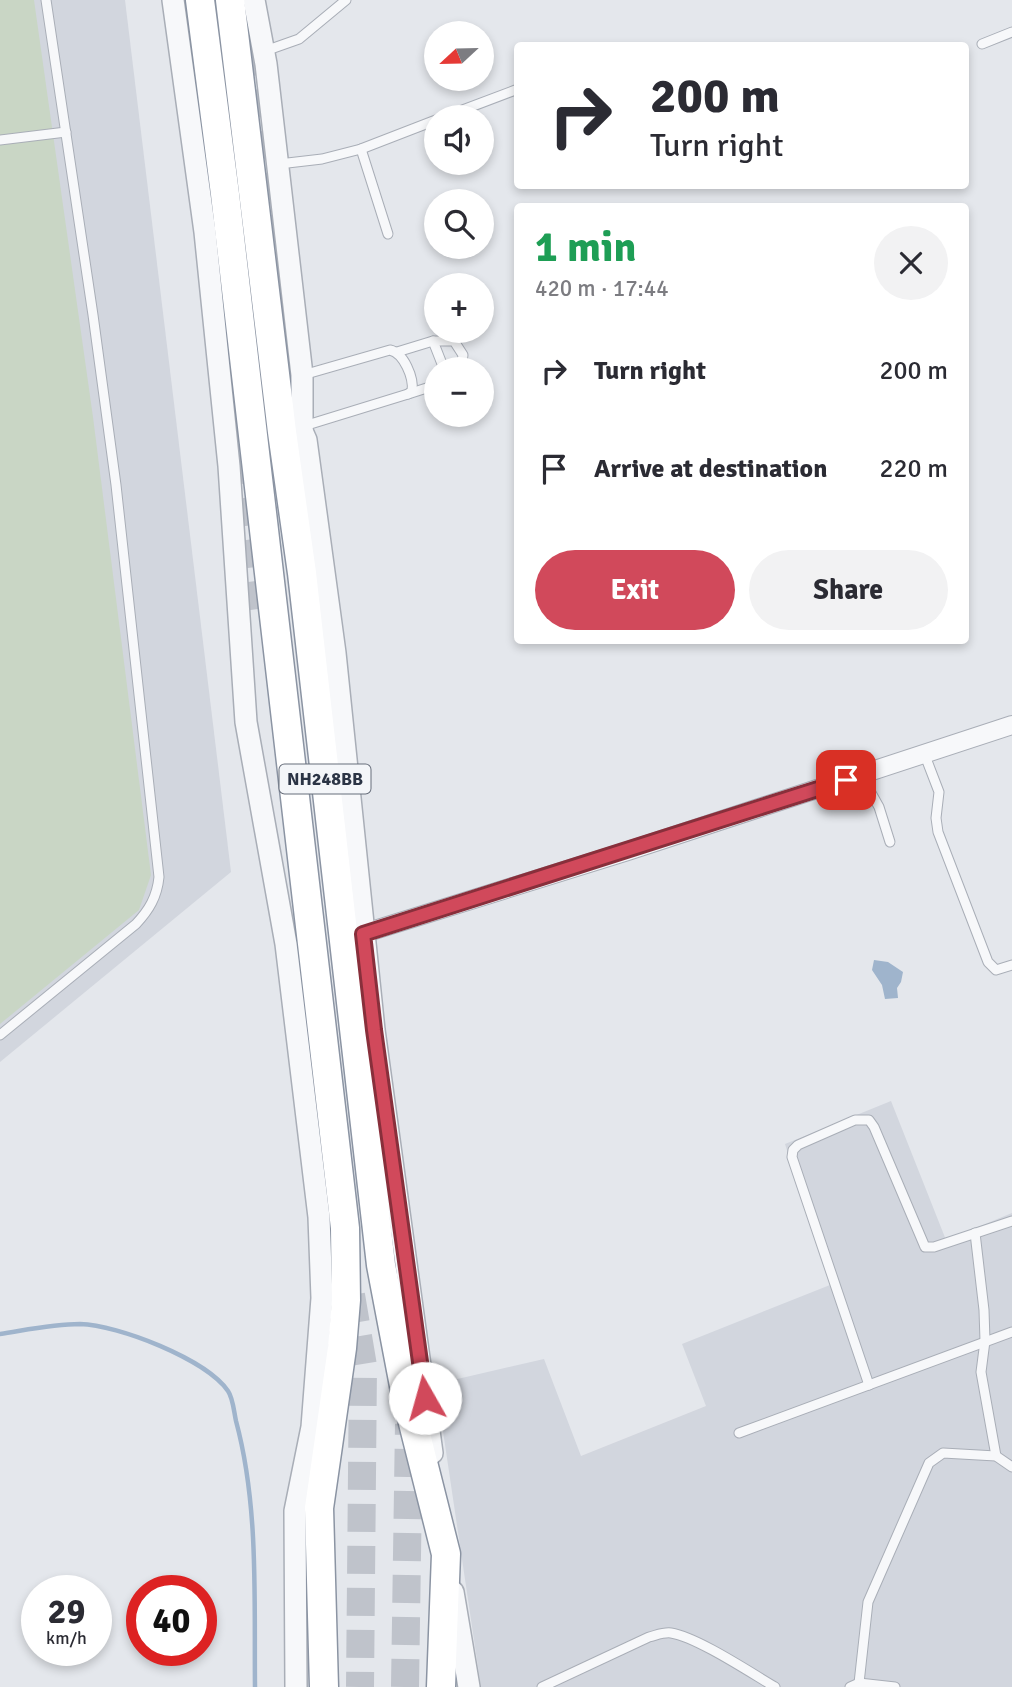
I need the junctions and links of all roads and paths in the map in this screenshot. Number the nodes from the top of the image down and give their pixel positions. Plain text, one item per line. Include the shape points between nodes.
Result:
1 (46, 0) edge
2 (173, 0) edge
3 (200, 0) edge
4 (230, 0) edge
5 (254, 0) edge
6 (346, 0) edge
7 (1012, 32) edge
8 (982, 44) dead end
9 (263, 51) junction
10 (514, 91) edge
11 (476, 105) edge
12 (424, 125) edge
13 (66, 132) junction
14 (0, 140) edge
15 (361, 149) junction
16 (277, 164) junction
17 (388, 234) dead end
18 (426, 343) edge
19 (397, 352) junction
20 (302, 376) junction
21 (424, 389) edge
22 (408, 394) junction
23 (295, 430) junction
24 (1012, 725) edge
25 (924, 752) junction
26 (861, 775) junction
27 (890, 842) dead end
28 (353, 937) junction
29 (1012, 965) edge
30 (0, 1035) edge
31 (1012, 1221) edge
32 (975, 1233) junction
33 (1012, 1332) edge
34 (985, 1341) junction
35 (869, 1385) junction
36 (739, 1433) dead end
37 (996, 1456) junction
38 (1012, 1467) edge
39 (446, 1554) junction
40 (854, 1685) edge
41 (296, 1687) edge
42 (324, 1687) edge
43 (441, 1687) edge
44 (469, 1687) edge
45 (542, 1687) edge
46 (775, 1687) edge
47 (895, 1687) edge

1 - 13 lane
2 - 41 street via 205,232 228,453 246,722 286,944 320,1236 322,1298 312,1427 295,1511
3 - 42 highway, NH248BB via 343,1192 347,1274 342,1348 319,1508
4 - 23 highway, NH248BB
5 - 9 street
6 - 9 lane via 299,39
7 - 8 lane
9 - 16 street
10 - 11 lane
12 - 15 lane
13 - 14 lane
13 - 30 lane via 116,485 159,877 153,902 136,925
15 - 16 lane
15 - 17 lane
16 - 20 street
18 - 19 lane
19 - 20 lane via 390,350
19 - 22 lane via 412,380
20 - 23 street
21 - 22 lane
22 - 23 lane
23 - 28 highway, NH248BB via 302,573
24 - 25 street
25 - 26 street
25 - 29 lane via 939,792 938,832 988,962 996,970
26 - 27 lane via 879,807
26 - 28 street
28 - 39 highway, NH248BB via 381,1265 405,1391
31 - 32 lane
32 - 34 lane
32 - 35 lane via 925,1247 869,1120 855,1120 793,1150
33 - 34 lane
34 - 35 lane
34 - 37 lane via 981,1372
35 - 36 lane
37 - 38 lane
37 - 40 lane via 943,1453 929,1463 868,1602
39 - 43 highway
39 - 44 street
40 - 47 lane
45 - 46 lane via 649,1637 674,1633

